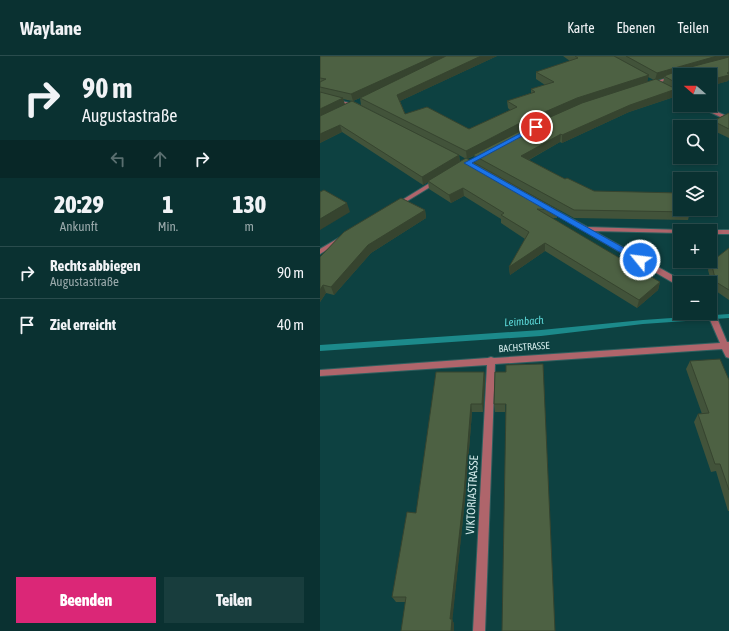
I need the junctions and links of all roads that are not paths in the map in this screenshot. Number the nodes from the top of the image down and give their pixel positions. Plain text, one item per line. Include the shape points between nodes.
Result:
1 (673, 77) edge
2 (645, 82) edge
3 (652, 83) junction
4 (673, 94) edge
5 (320, 96) edge
6 (361, 102) edge
7 (354, 105) junction
8 (348, 108) edge
9 (362, 108) edge
10 (713, 112) edge
11 (729, 119) edge
12 (441, 179) edge
13 (544, 206) edge
14 (389, 210) edge
15 (585, 229) junction
16 (673, 231) edge
17 (717, 232) edge
18 (729, 232) edge
19 (350, 233) edge
20 (320, 252) edge
21 (673, 279) edge
22 (714, 320) edge
23 (727, 344) edge
24 (729, 355) edge
25 (491, 360) junction
26 (320, 373) edge
27 (479, 631) edge

1 - 3 street
2 - 3 street
3 - 4 street
5 - 7 street
6 - 7 street
7 - 8 street
7 - 9 street
10 - 11 street
12 - 14 street
13 - 15 street
15 - 16 street
15 - 21 street
17 - 18 street
19 - 20 street
22 - 23 street
23 - 24 street
23 - 25 street, BACHSTRASSE
25 - 26 street, BACHSTRASSE
25 - 27 street, VIKTORIASTRASSE

